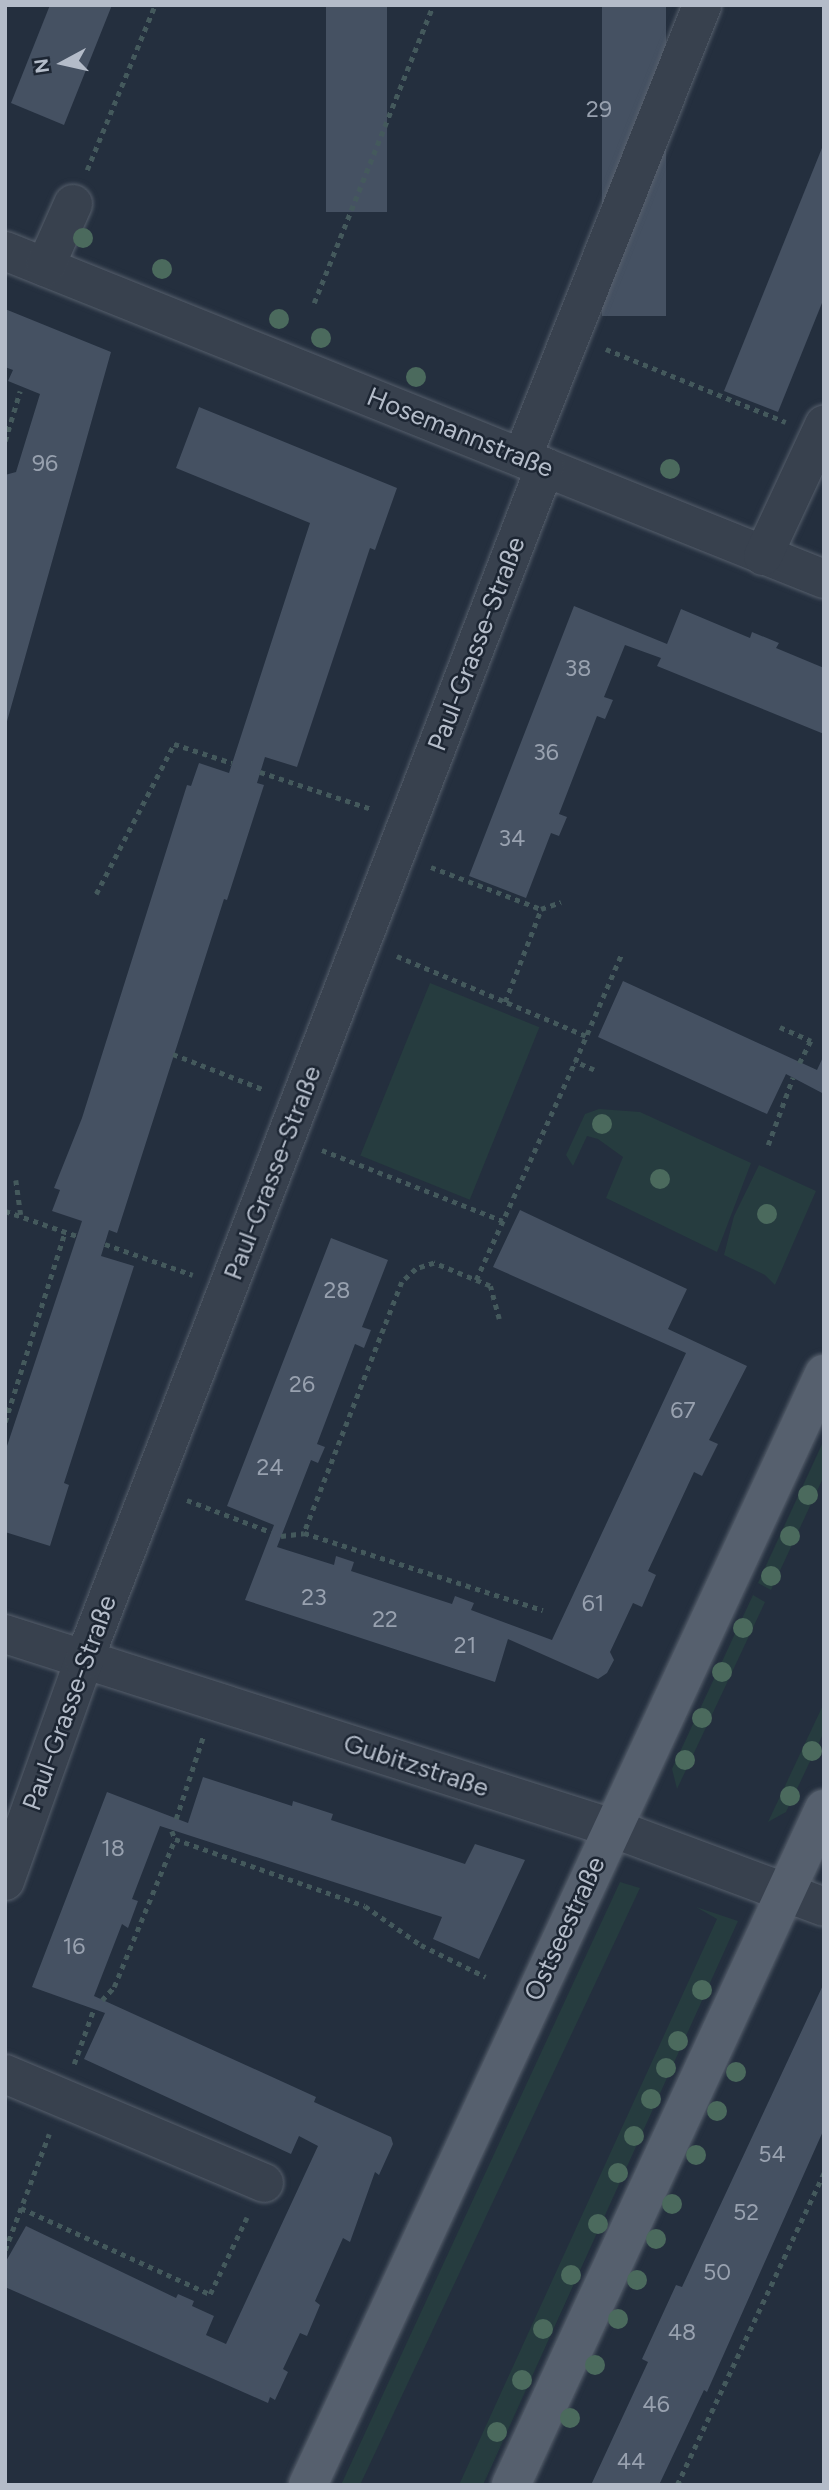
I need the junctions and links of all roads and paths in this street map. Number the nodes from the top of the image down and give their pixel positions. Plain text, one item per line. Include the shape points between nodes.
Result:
1 (155, 5) edge
2 (433, 5) edge
3 (702, 5) edge
4 (73, 204) joint
5 (5, 251) edge
6 (45, 267) junction
7 (314, 303) dead end
8 (572, 335) junction
9 (20, 391) dead end
10 (821, 430) edge
11 (5, 441) edge
12 (534, 463) junction
13 (763, 555) junction
14 (824, 579) edge
15 (232, 763) dead end
16 (260, 772) dead end
17 (381, 812) dead end
18 (421, 863) dead end
19 (96, 894) dead end
20 (561, 902) dead end
21 (541, 909) junction
22 (387, 952) dead end
23 (621, 955) dead end
24 (505, 1002) junction
25 (780, 1027) dead end
26 (586, 1037) junction
27 (173, 1055) dead end
28 (575, 1062) junction
29 (800, 1063) dead end
30 (594, 1070) dead end
31 (793, 1077) dead end
32 (273, 1093) dead end
33 (768, 1145) dead end
34 (311, 1146) dead end
35 (16, 1180) dead end
36 (5, 1211) edge
37 (21, 1215) junction
38 (503, 1221) junction
39 (65, 1231) junction
40 (77, 1236) dead end
41 (105, 1244) dead end
42 (201, 1278) dead end
43 (476, 1280) junction
44 (499, 1319) dead end
45 (824, 1374) edge
46 (5, 1422) edge
47 (176, 1496) dead end
48 (271, 1532) dead end
49 (304, 1533) junction
50 (281, 1536) dead end
51 (543, 1610) dead end
52 (5, 1634) edge
53 (85, 1660) junction
54 (206, 1729) dead end
55 (824, 1809) edge
56 (176, 1819) dead end
57 (612, 1828) junction
58 (172, 1830) dead end
59 (12, 1838) edge
60 (175, 1839) junction
61 (5, 1881) edge
62 (784, 1892) junction
63 (824, 1907) edge
64 (486, 1976) dead end
65 (102, 2000) dead end
66 (94, 2008) dead end
67 (5, 2074) edge
68 (63, 2097) junction
69 (824, 2173) edge
70 (264, 2183) joint
71 (21, 2208) junction
72 (5, 2250) edge
73 (308, 2485) edge
74 (511, 2485) edge
75 (677, 2485) edge

1 - 4 path
2 - 7 path
3 - 8 street, Paul-Grasse-Straße
4 - 6 street
5 - 6 street, Hosemannstraße
6 - 12 street, Hosemannstraße
8 - 10 path
8 - 12 street, Paul-Grasse-Straße
9 - 11 path
10 - 13 street
12 - 13 street, Hosemannstraße
12 - 53 street, Paul-Grasse-Straße
13 - 14 street, Hosemannstraße
15 - 19 path via 174,744
16 - 17 path
18 - 21 path
20 - 21 path
21 - 24 path
22 - 24 path
23 - 26 path
24 - 26 path
25 - 29 path via 811,1041
26 - 28 path
27 - 32 path
28 - 30 path
28 - 38 path
31 - 33 path
34 - 38 path
35 - 37 path
36 - 37 path
37 - 39 path
38 - 43 path
39 - 40 path
39 - 46 path
41 - 42 path
43 - 44 path via 490,1286
43 - 49 path via 434,1263 416,1269 402,1282
45 - 57 main road, Ostseestraße
47 - 48 path
49 - 50 path
49 - 51 path
52 - 53 street, Gubitzstraße
53 - 57 street, Gubitzstraße
53 - 59 street, Paul-Grasse-Straße
54 - 56 path
55 - 62 main road
57 - 62 street, Gubitzstraße
57 - 73 main road, Ostseestraße
58 - 60 path
59 - 61 street, Paul-Grasse-Straße
60 - 64 path via 365,1906 421,1945
60 - 65 path via 114,1987
62 - 63 street, Gubitzstraße
62 - 74 main road
66 - 68 path
67 - 68 street
68 - 70 street
68 - 71 path
69 - 75 path
70 - 71 path via 210,2294
71 - 72 path

